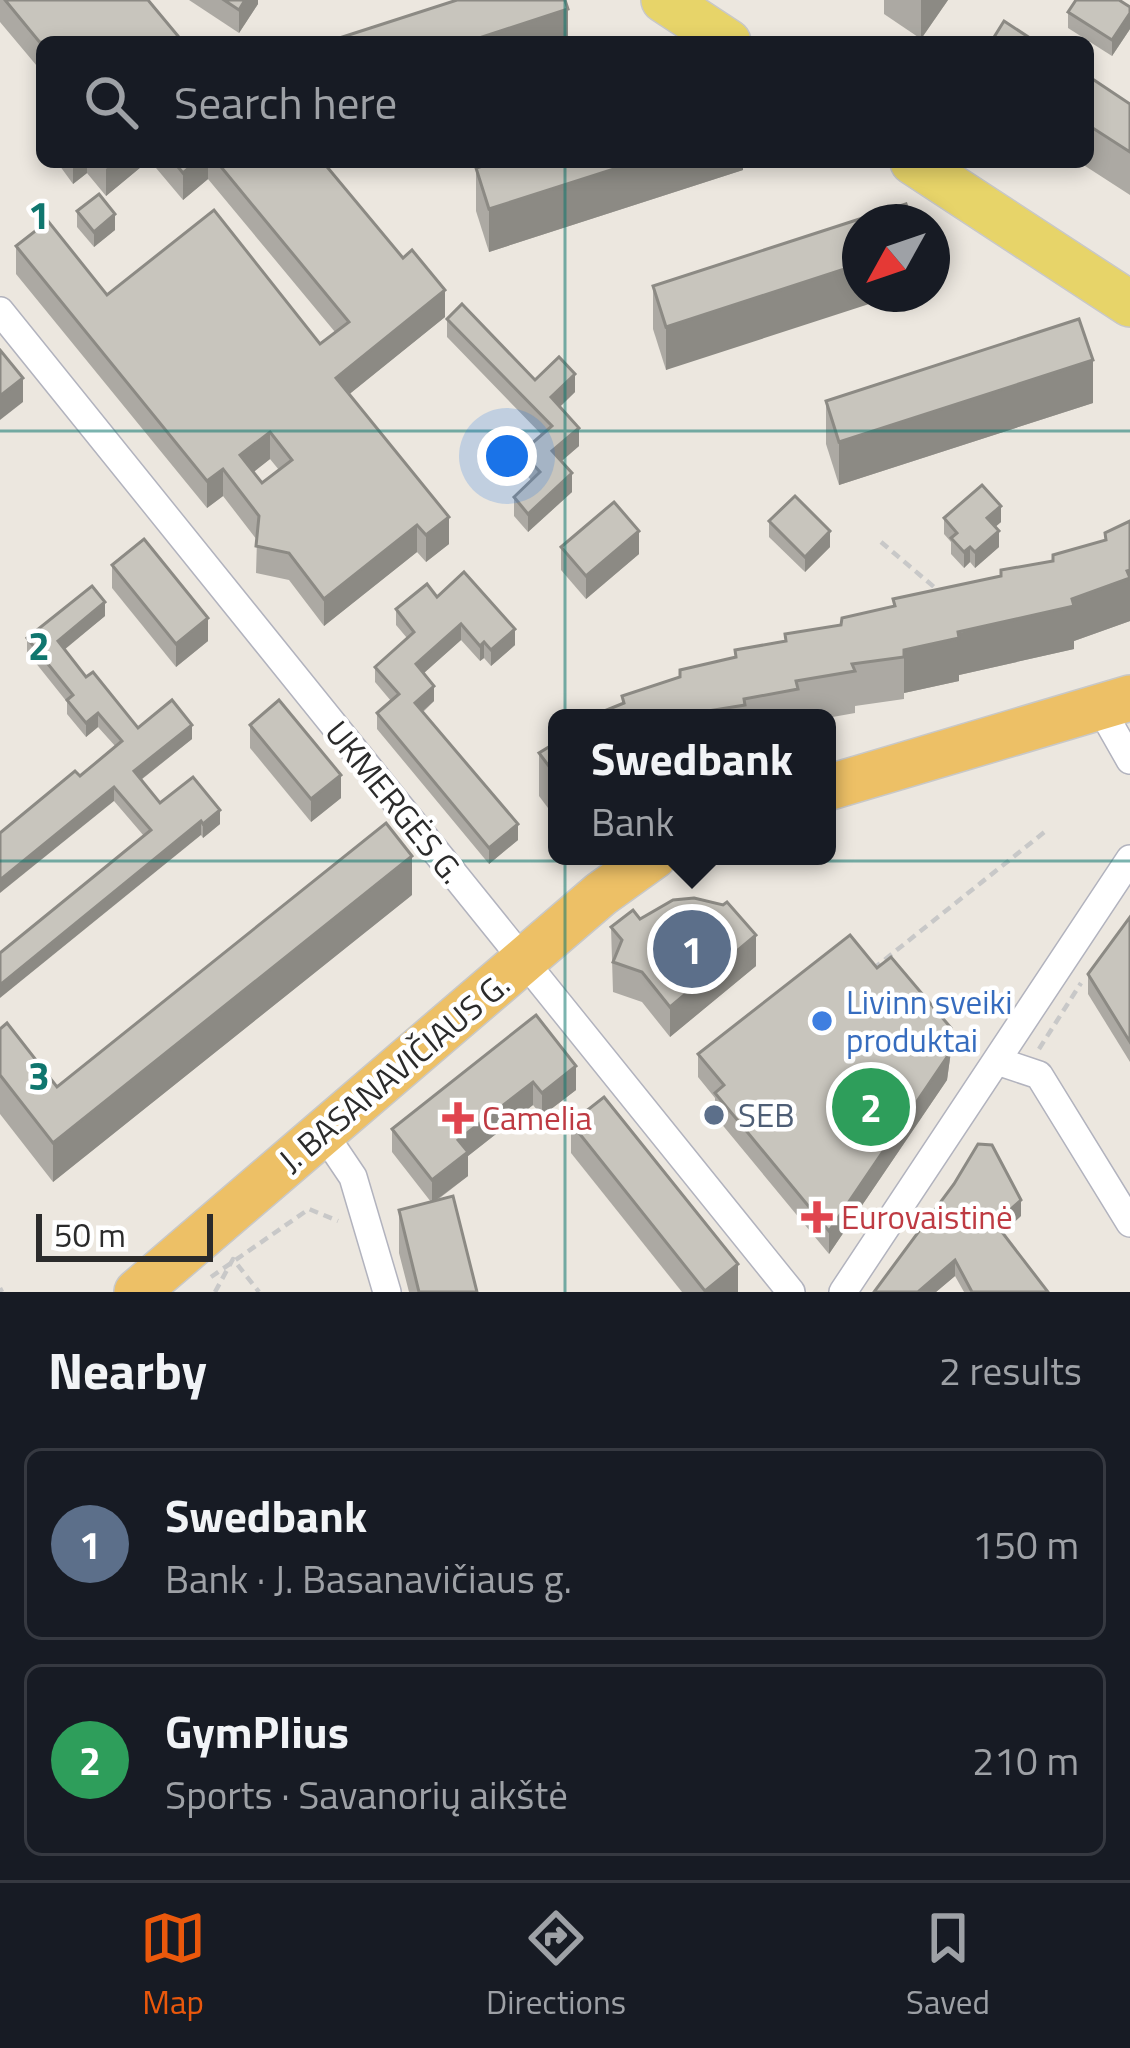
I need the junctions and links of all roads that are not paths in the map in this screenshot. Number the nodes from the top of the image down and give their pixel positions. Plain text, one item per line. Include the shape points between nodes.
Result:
1 (664, 0) edge
2 (719, 36) edge
3 (922, 168) edge
4 (1130, 304) edge
5 (0, 311) edge
6 (1115, 704) edge
7 (1130, 760) edge
8 (836, 785) edge
9 (1130, 859) edge
10 (641, 865) edge
11 (524, 962) junction
12 (997, 1061) junction
13 (322, 1130) junction
14 (1130, 1222) edge
15 (137, 1292) edge
16 (386, 1292) edge
17 (791, 1292) edge
18 (843, 1292) edge

1 - 2 main road
3 - 4 main road
5 - 11 street, UKMERGĖS G.
6 - 7 street
6 - 8 highway
9 - 12 street
10 - 11 highway, J. BASANAVIČIAUS G.
11 - 13 highway, J. BASANAVIČIAUS G.
11 - 17 street, UKMERGĖS G.
12 - 14 street via 1033,1073
12 - 18 street
13 - 15 highway, J. BASANAVIČIAUS G.
13 - 16 street via 353,1177

